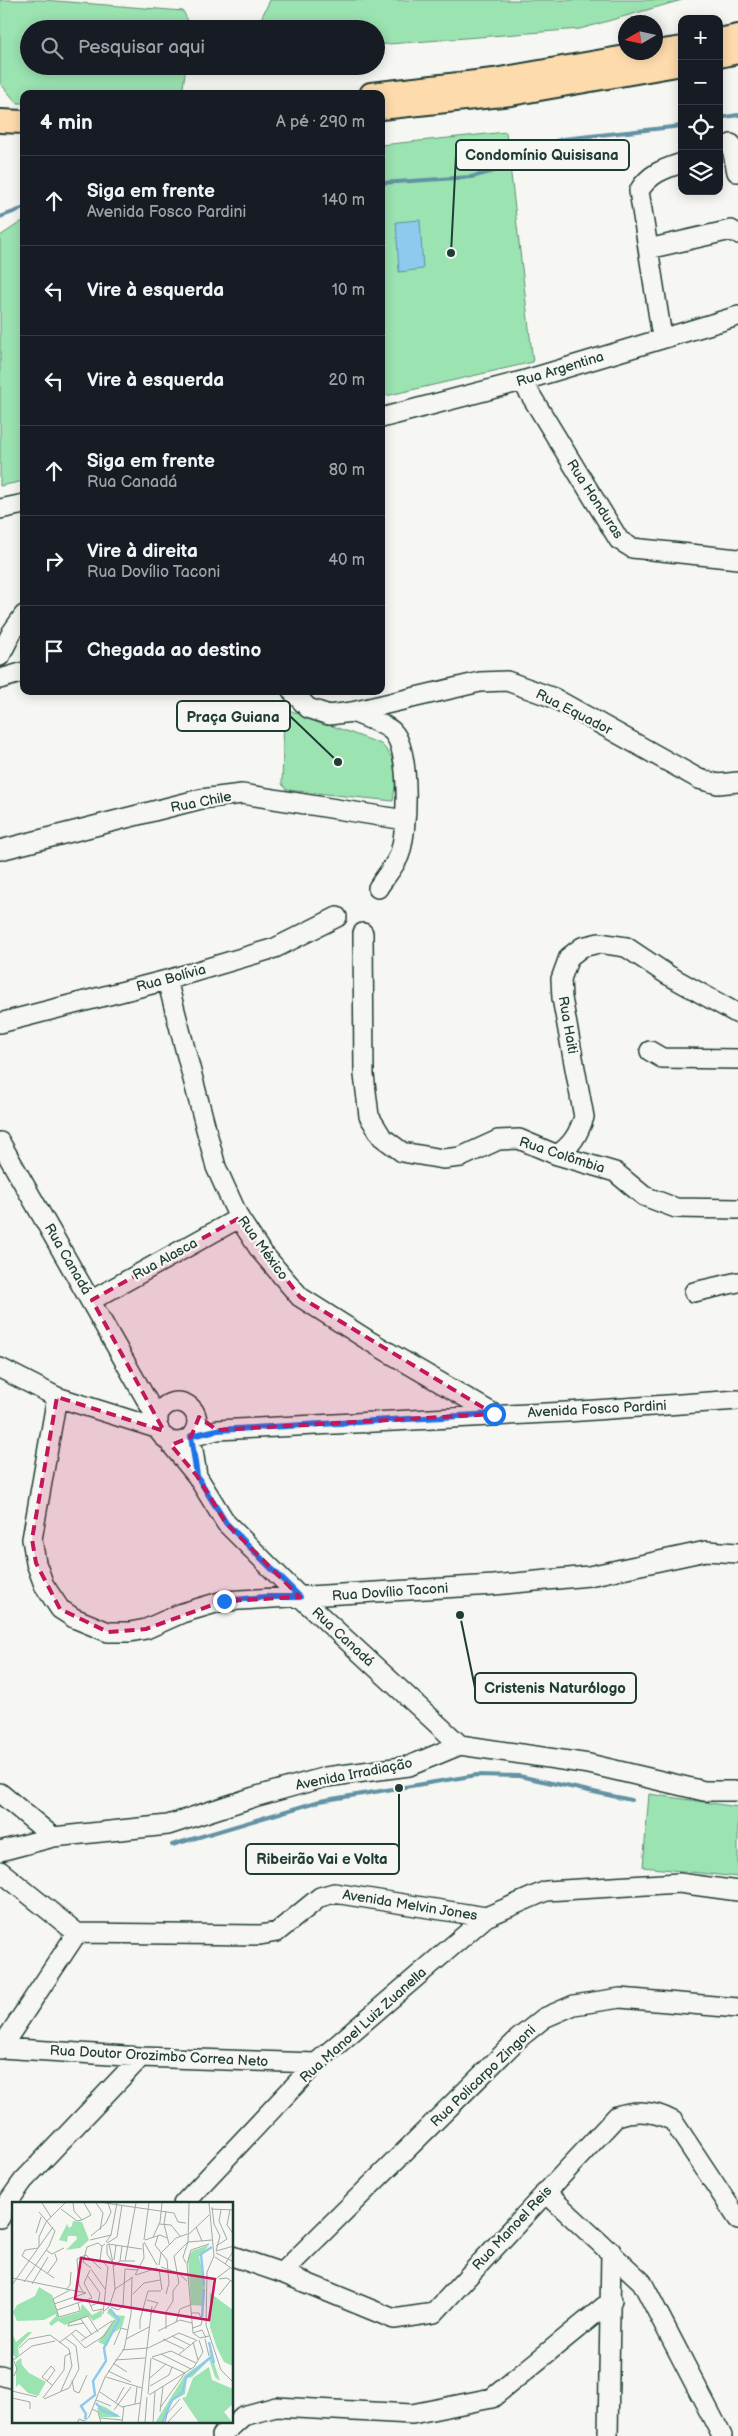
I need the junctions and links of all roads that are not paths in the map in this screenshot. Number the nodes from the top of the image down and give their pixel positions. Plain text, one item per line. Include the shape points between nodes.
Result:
1 (738, 36) edge
2 (723, 39) edge
3 (678, 49) edge
4 (663, 51) edge
5 (738, 52) edge
6 (723, 55) edge
7 (618, 58) edge
8 (678, 65) edge
9 (385, 92) edge
10 (385, 108) edge
11 (0, 121) edge
12 (20, 122) edge
13 (0, 136) edge
14 (20, 136) edge
15 (729, 145) edge
16 (678, 164) edge
17 (737, 172) edge
18 (738, 234) edge
19 (648, 249) junction
20 (738, 316) edge
21 (662, 338) junction
22 (522, 381) junction
23 (385, 417) edge
24 (20, 505) edge
25 (0, 509) edge
26 (738, 559) edge
27 (20, 621) edge
28 (0, 656) edge
29 (20, 673) edge
30 (0, 679) edge
31 (296, 695) edge
32 (352, 712) junction
33 (738, 782) edge
34 (405, 820) junction
35 (0, 850) edge
36 (378, 888) dead end
37 (337, 917) dead end
38 (363, 933) dead end
39 (167, 980) junction
40 (738, 1014) edge
41 (0, 1023) edge
42 (650, 1051) dead end
43 (738, 1059) edge
44 (0, 1142) edge
45 (557, 1155) junction
46 (738, 1209) edge
47 (239, 1218) junction
48 (738, 1282) edge
49 (694, 1292) dead end
50 (92, 1300) junction
51 (0, 1368) edge
52 (134, 1376) junction
53 (57, 1397) junction
54 (738, 1400) edge
55 (173, 1403) junction
56 (194, 1413) junction
57 (494, 1414) junction
58 (161, 1429) junction
59 (217, 1430) junction
60 (191, 1436) junction
61 (197, 1476) junction
62 (738, 1552) edge
63 (300, 1597) junction
64 (460, 1745) junction
65 (738, 1790) edge
66 (0, 1793) edge
67 (53, 1837) junction
68 (0, 1851) edge
69 (0, 1871) edge
70 (738, 1891) edge
71 (486, 1917) junction
72 (77, 1933) junction
73 (738, 2008) edge
74 (1, 2048) edge
75 (141, 2057) junction
76 (316, 2063) junction
77 (545, 2192) junction
78 (731, 2192) edge
79 (184, 2202) edge
80 (0, 2218) edge
81 (738, 2219) edge
82 (611, 2251) junction
83 (234, 2257) edge
84 (282, 2273) junction
85 (612, 2300) junction
86 (221, 2436) edge
87 (608, 2436) edge
88 (722, 2436) edge

1 - 2 main road
3 - 4 main road
5 - 6 main road
7 - 9 main road via 494,80
8 - 10 main road via 511,94
11 - 12 main road
13 - 14 main road
15 - 17 street
16 - 19 street via 646,179 639,191
18 - 19 street via 731,230
19 - 21 street
20 - 21 street, Rua Argentina
21 - 22 street, Rua Argentina
22 - 23 street, Rua Argentina
22 - 26 street, Rua Honduras via 619,540 632,548
24 - 25 street
27 - 28 street
29 - 30 street
31 - 32 street, Rua Equador via 308,708 329,715
32 - 33 street, Rua Equador via 480,682 507,681 554,698 699,779 718,784
32 - 34 street via 393,731 403,750
34 - 35 street, Rua Chile via 242,794 201,799
34 - 36 street via 399,855
37 - 39 street, Rua Bolívia via 275,948
38 - 45 street, Rua Colômbia via 364,1075 370,1116 382,1136 402,1152 422,1157 461,1157 498,1140 519,1139
39 - 41 street, Rua Bolívia
39 - 47 street, Rua México via 216,1166
40 - 45 street, Rua Haiti via 626,947 600,943 582,947 569,958 561,979 584,1117 571,1146
42 - 43 street via 662,1058
44 - 50 street, Rua Canadá
45 - 46 street, Rua Colômbia via 615,1172 644,1196 676,1208
47 - 50 street, Rua Alasca
47 - 57 street, Rua México via 260,1250 300,1297
48 - 49 street
50 - 52 street, Rua Canadá
51 - 53 street
52 - 55 street
52 - 58 street, Rua Canadá
53 - 58 street
53 - 63 street, Rua Dovílio Taconi via 32,1539 44,1585 60,1608 74,1618 108,1632 130,1632 224,1601
54 - 57 street, Avenida Fosco Pardini
55 - 56 street via 186,1405
55 - 58 street via 163,1409
56 - 59 street
56 - 60 street via 196,1425
57 - 59 street, Avenida Fosco Pardini
58 - 60 street via 181,1442
58 - 61 street, Rua Canadá
59 - 60 street, Avenida Fosco Pardini
60 - 61 street
61 - 63 street, Rua Canadá via 226,1523
62 - 63 street, Rua Dovílio Taconi via 706,1551 589,1576
63 - 64 street, Rua Canadá
64 - 65 street via 589,1764 704,1791
64 - 67 street, Avenida Irradiação via 409,1766 326,1777 168,1825
66 - 67 street
67 - 68 street, Avenida Irradiação
69 - 72 street
70 - 71 street, Avenida Melvin Jones via 679,1883 546,1891
71 - 72 street, Avenida Melvin Jones via 334,1893 320,1897 277,1932 260,1935
71 - 76 street, Rua Manoel Luiz Zuanella
72 - 74 street
73 - 84 street, Rua Policarpo Zingoni via 620,1998 574,2004 544,2018 518,2039
74 - 75 street, Rua Doutor Orozimbo Correa Neto
75 - 76 street, Rua Doutor Orozimbo Correa Neto
75 - 80 street via 23,2181
76 - 79 street, Rua Manoel Luiz Zuanella
77 - 78 street, Rua Manoel Reis via 618,2116 633,2111 660,2114 673,2121
77 - 82 street
77 - 84 street, Rua Manoel Reis via 434,2313 394,2319
78 - 81 street, Rua Manoel Reis
82 - 85 street
82 - 88 street via 642,2282
83 - 84 street, Rua Manoel Reis
85 - 86 street via 492,2398 412,2414 276,2408 243,2416
85 - 87 street

